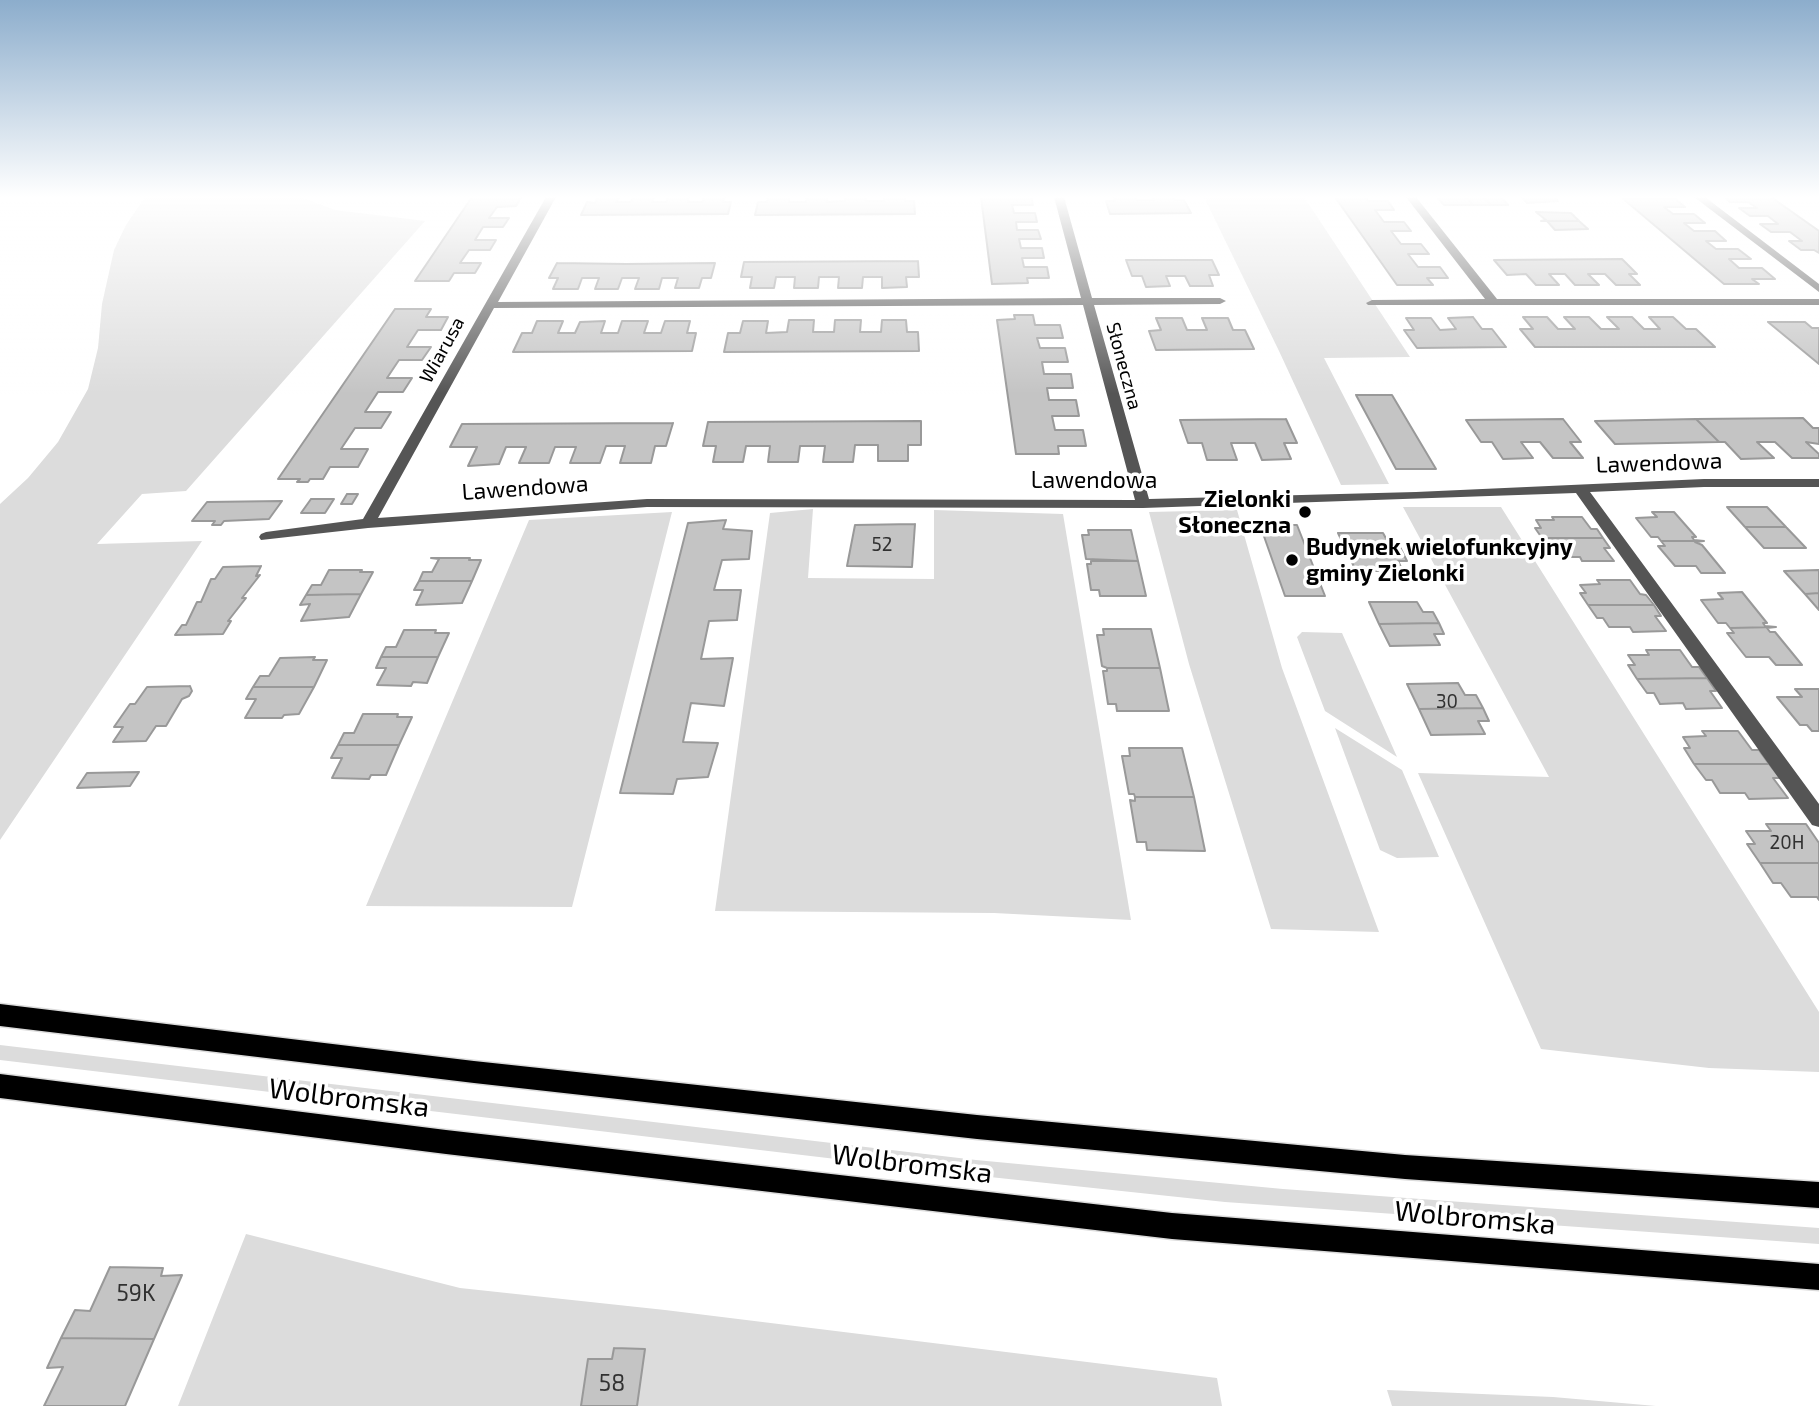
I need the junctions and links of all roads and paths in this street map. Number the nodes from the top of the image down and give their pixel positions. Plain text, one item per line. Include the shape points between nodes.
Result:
1 (513, 263) edge
2 (1078, 263) edge
3 (1462, 263) edge
4 (1785, 263) edge
5 (1819, 289) edge
6 (1220, 301) dead end
7 (1819, 302) edge
8 (1089, 303) junction
9 (1372, 303) dead end
10 (1494, 303) junction
11 (489, 305) junction
12 (1819, 483) edge
13 (1580, 489) junction
14 (1143, 503) junction
15 (368, 523) junction
16 (266, 537) dead end
17 (1819, 819) edge
18 (0, 1015) edge
19 (0, 1086) edge
20 (1819, 1195) edge
21 (1819, 1277) edge

1 - 11 street, Wiarusa
2 - 8 street, Słoneczna
3 - 10 street
4 - 5 street
6 - 8 street
7 - 10 street
8 - 11 street
8 - 14 street, Słoneczna
9 - 10 street
11 - 15 street, Wiarusa
12 - 13 street, Lawendowa
13 - 14 street, Lawendowa
13 - 17 street
14 - 15 street, Lawendowa via 646,503
15 - 16 street, Lawendowa
18 - 20 main road, Wolbromska via 991,1128 1405,1167
19 - 21 main road, Wolbromska via 1172,1226

